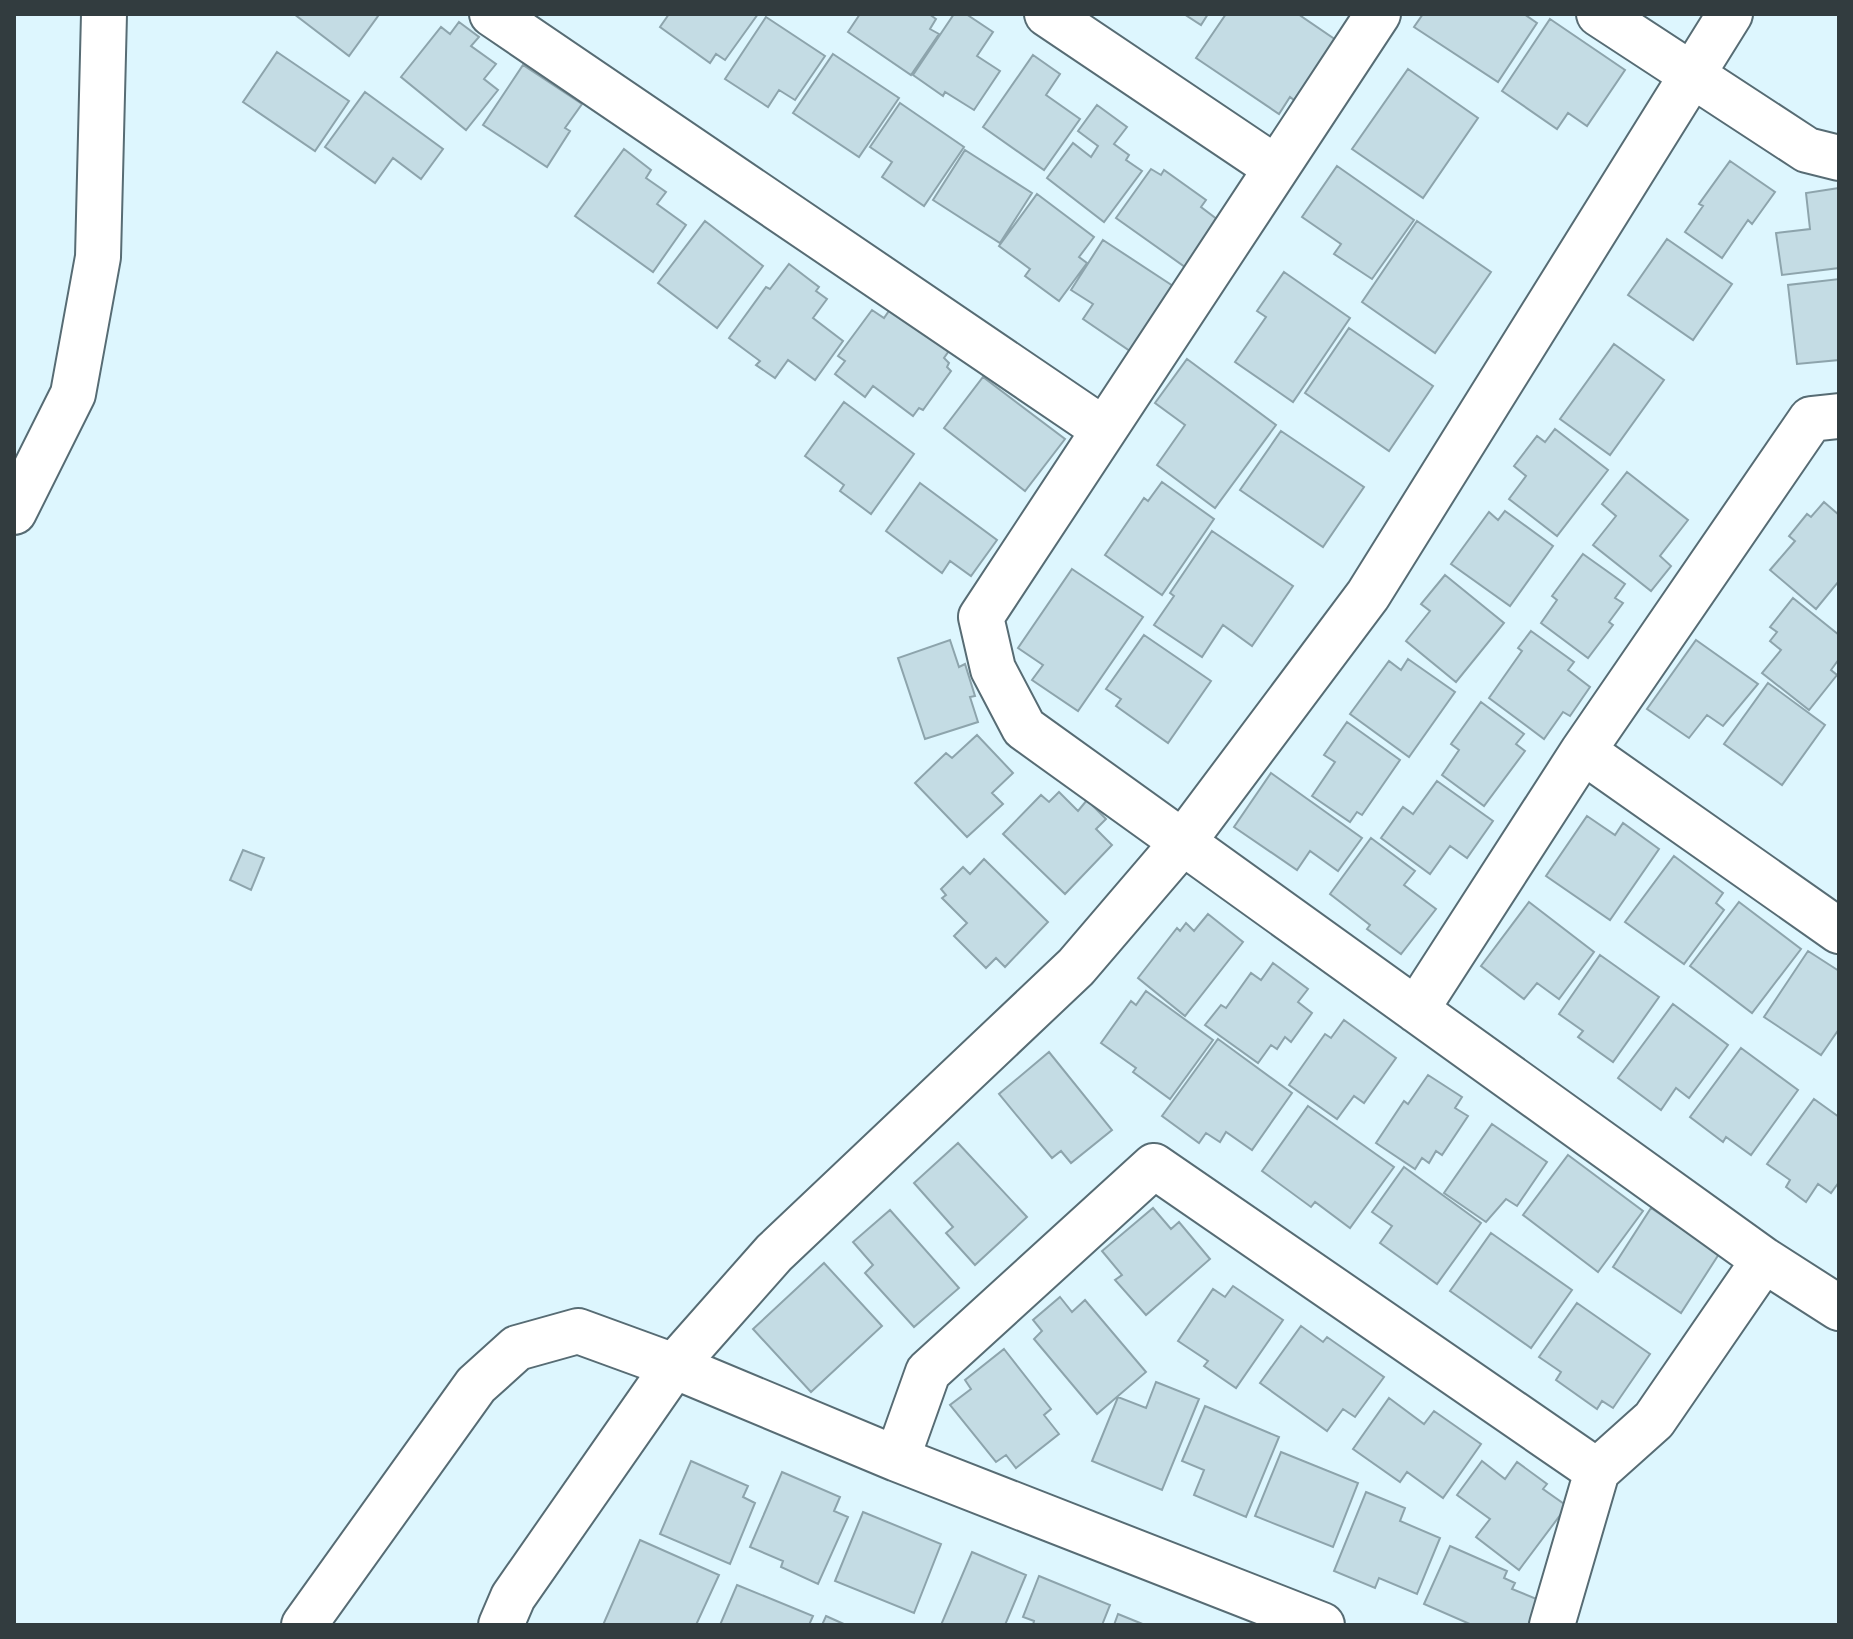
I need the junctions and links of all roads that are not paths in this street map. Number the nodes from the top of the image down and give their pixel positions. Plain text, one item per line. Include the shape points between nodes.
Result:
1 (104, 14) edge
2 (492, 14) edge
3 (1047, 14) edge
4 (1378, 14) edge
5 (1599, 14) edge
6 (1730, 14) edge
7 (1692, 76) junction
8 (1839, 158) edge
9 (1276, 168) junction
10 (1839, 416) edge
11 (1103, 429) junction
12 (14, 512) edge
13 (1583, 751) junction
14 (1183, 842) junction
15 (1839, 931) edge
16 (1416, 1010) junction
17 (1764, 1260) junction
18 (1839, 1308) edge
19 (674, 1366) junction
20 (897, 1459) junction
21 (1597, 1471) junction
22 (304, 1625) edge
23 (501, 1625) edge
24 (1322, 1625) edge
25 (1552, 1625) edge

1 - 12 street via 98,257 73,394
2 - 11 street
3 - 9 street
4 - 9 street
5 - 7 street
6 - 7 street
7 - 8 street via 1807,150
7 - 14 street via 1368,595
9 - 11 street
10 - 13 street via 1811,419
11 - 14 street via 981,617 993,669 1024,728
13 - 15 street
13 - 16 street
14 - 16 street
14 - 19 street via 1076,967 774,1253
16 - 17 street
17 - 18 street
17 - 21 street via 1654,1420
19 - 20 street
19 - 22 street via 578,1331 517,1348 476,1385
19 - 23 street via 513,1597
20 - 21 street via 928,1372 1154,1166
20 - 24 street
21 - 25 street

